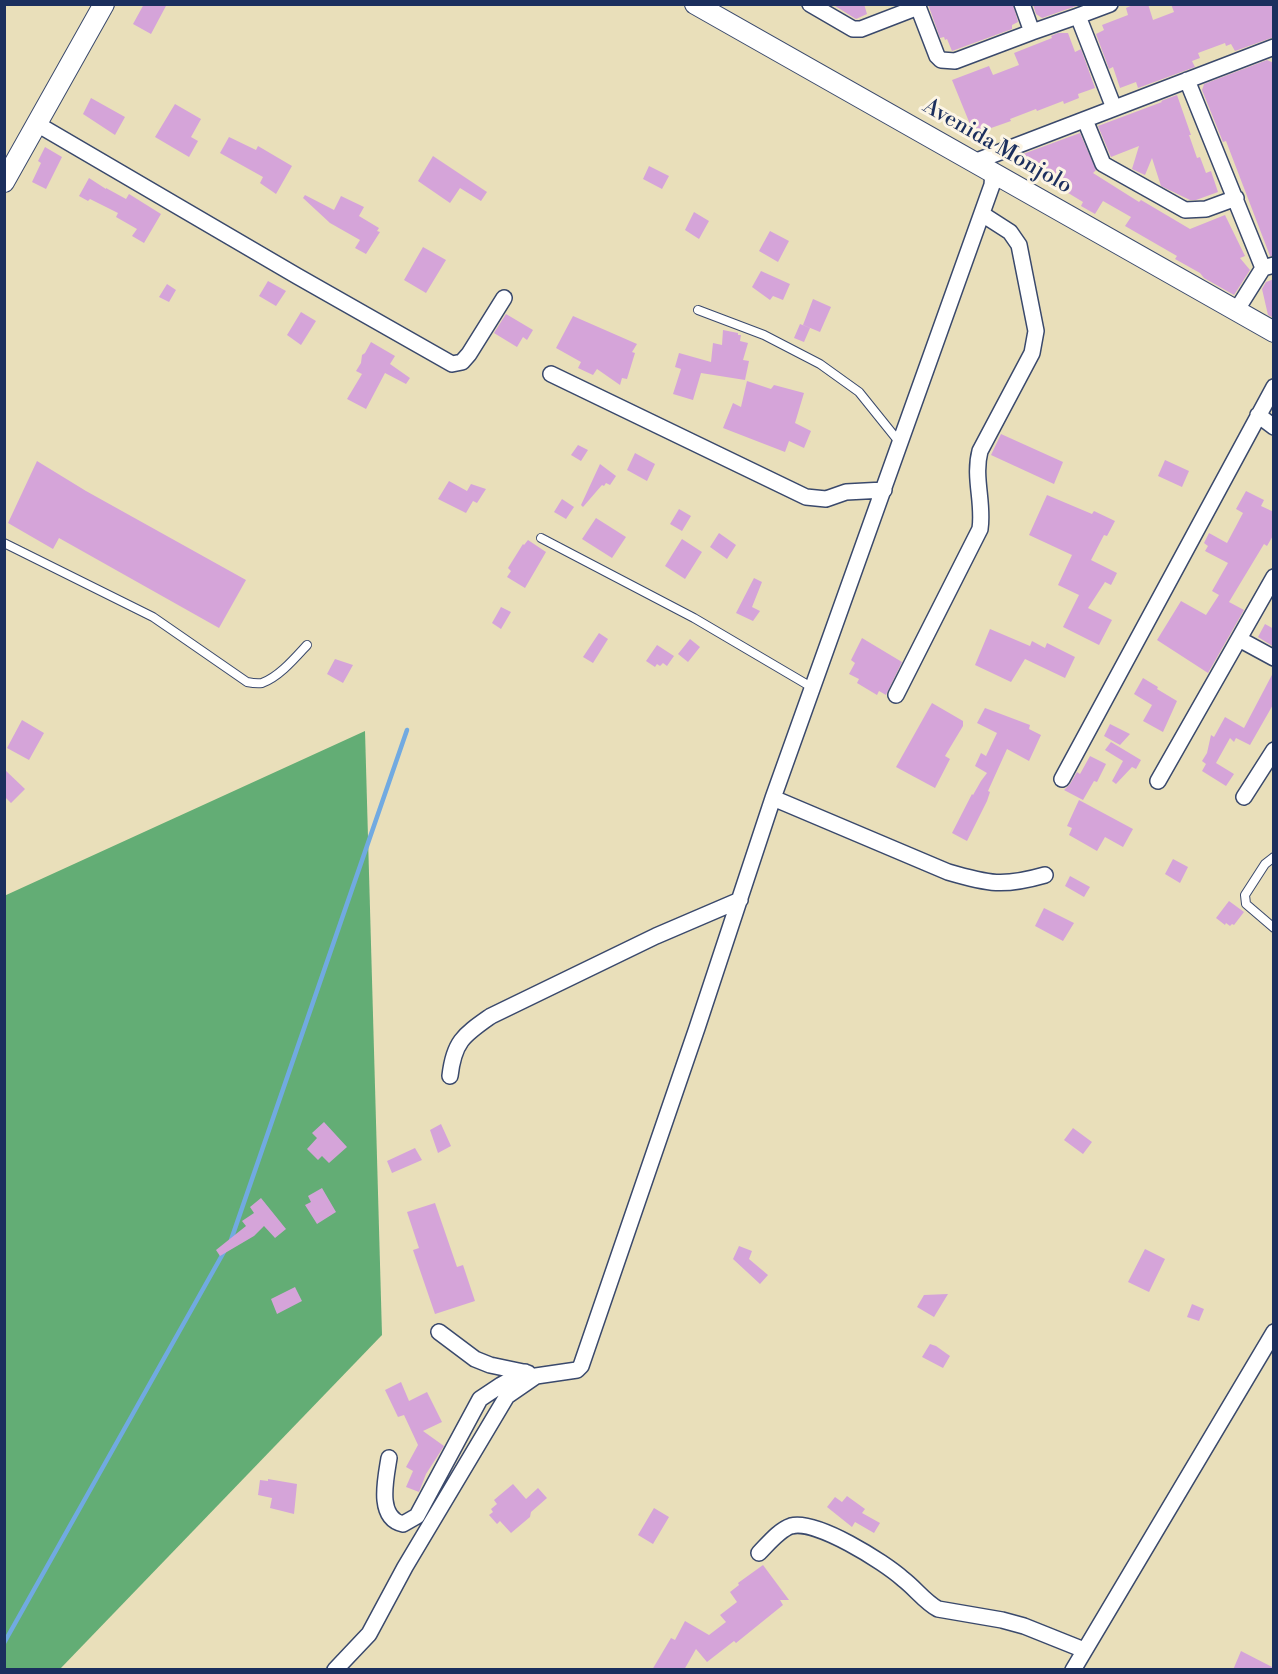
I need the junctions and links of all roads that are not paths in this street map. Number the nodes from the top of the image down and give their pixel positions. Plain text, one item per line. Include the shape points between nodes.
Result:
1 (695, 4) edge
2 (810, 4) edge
3 (1022, 4) edge
4 (1110, 4) edge
5 (918, 5) edge
6 (99, 8) edge
7 (1078, 16) junction
8 (1032, 32) junction
9 (1274, 47) edge
10 (1188, 80) junction
11 (1114, 108) junction
12 (1085, 120) junction
13 (37, 124) junction
14 (974, 162) junction
15 (993, 172) junction
16 (4, 182) edge
17 (1236, 198) junction
18 (982, 214) junction
19 (1268, 267) edge
20 (504, 298) dead end
21 (698, 310) dead end
22 (1236, 311) junction
23 (1274, 332) edge
24 (550, 374) dead end
25 (1274, 387) edge
26 (1258, 415) junction
27 (1274, 427) edge
28 (900, 443) junction
29 (884, 490) junction
30 (541, 538) dead end
31 (4, 543) edge
32 (1274, 577) edge
33 (1239, 639) junction
34 (307, 645) dead end
35 (1274, 658) edge
36 (813, 688) junction
37 (896, 695) dead end
38 (1274, 750) edge
39 (1062, 779) dead end
40 (1158, 781) dead end
41 (1244, 797) dead end
42 (773, 798) junction
43 (1274, 857) edge
44 (1045, 875) dead end
45 (740, 900) junction
46 (1274, 928) edge
47 (450, 1076) dead end
48 (439, 1332) dead end
49 (1274, 1332) edge
50 (531, 1374) junction
51 (389, 1458) dead end
52 (759, 1553) dead end
53 (1084, 1650) junction
54 (336, 1670) edge
55 (1073, 1670) edge

1 - 14 street, Avenida Monjolo
2 - 5 street via 853,29
3 - 8 street
4 - 7 street
5 - 8 street via 937,56 945,61 955,61
6 - 13 street
7 - 8 street
7 - 11 street
9 - 10 street
10 - 11 street
10 - 17 street
11 - 12 street
12 - 14 street
12 - 17 street via 1103,164 1185,210 1206,210
13 - 16 street
13 - 20 street via 452,364 462,362 469,354
14 - 15 street, Avenida Monjolo
15 - 18 street
15 - 22 street, Avenida Monjolo
17 - 19 street
18 - 28 street
18 - 37 street via 1010,232 1020,245 1036,331 1032,353 980,450 976,468 980,529
19 - 22 street
21 - 28 lane via 764,334 820,364 859,392
22 - 23 street, Avenida Monjolo
24 - 29 street via 806,497 826,499 846,492
25 - 26 street
26 - 27 street
26 - 39 street
28 - 29 street
29 - 36 street
30 - 36 lane via 694,618
31 - 34 lane via 153,617 247,682 260,684 274,676
32 - 33 street
33 - 35 street
33 - 40 street
36 - 42 street
38 - 41 street
42 - 44 street via 948,872 999,884
42 - 45 street
43 - 46 lane via 1245,895 1246,904
45 - 47 street via 491,1016 457,1045
45 - 50 street via 581,1366 577,1370
48 - 50 street via 475,1359
49 - 53 street
50 - 51 street via 501,1385 480,1399 417,1516 403,1524 387,1511
50 - 54 street via 507,1396 369,1634
52 - 53 street via 789,1526 807,1526 835,1536 874,1558 938,1609 1024,1626
53 - 55 street

